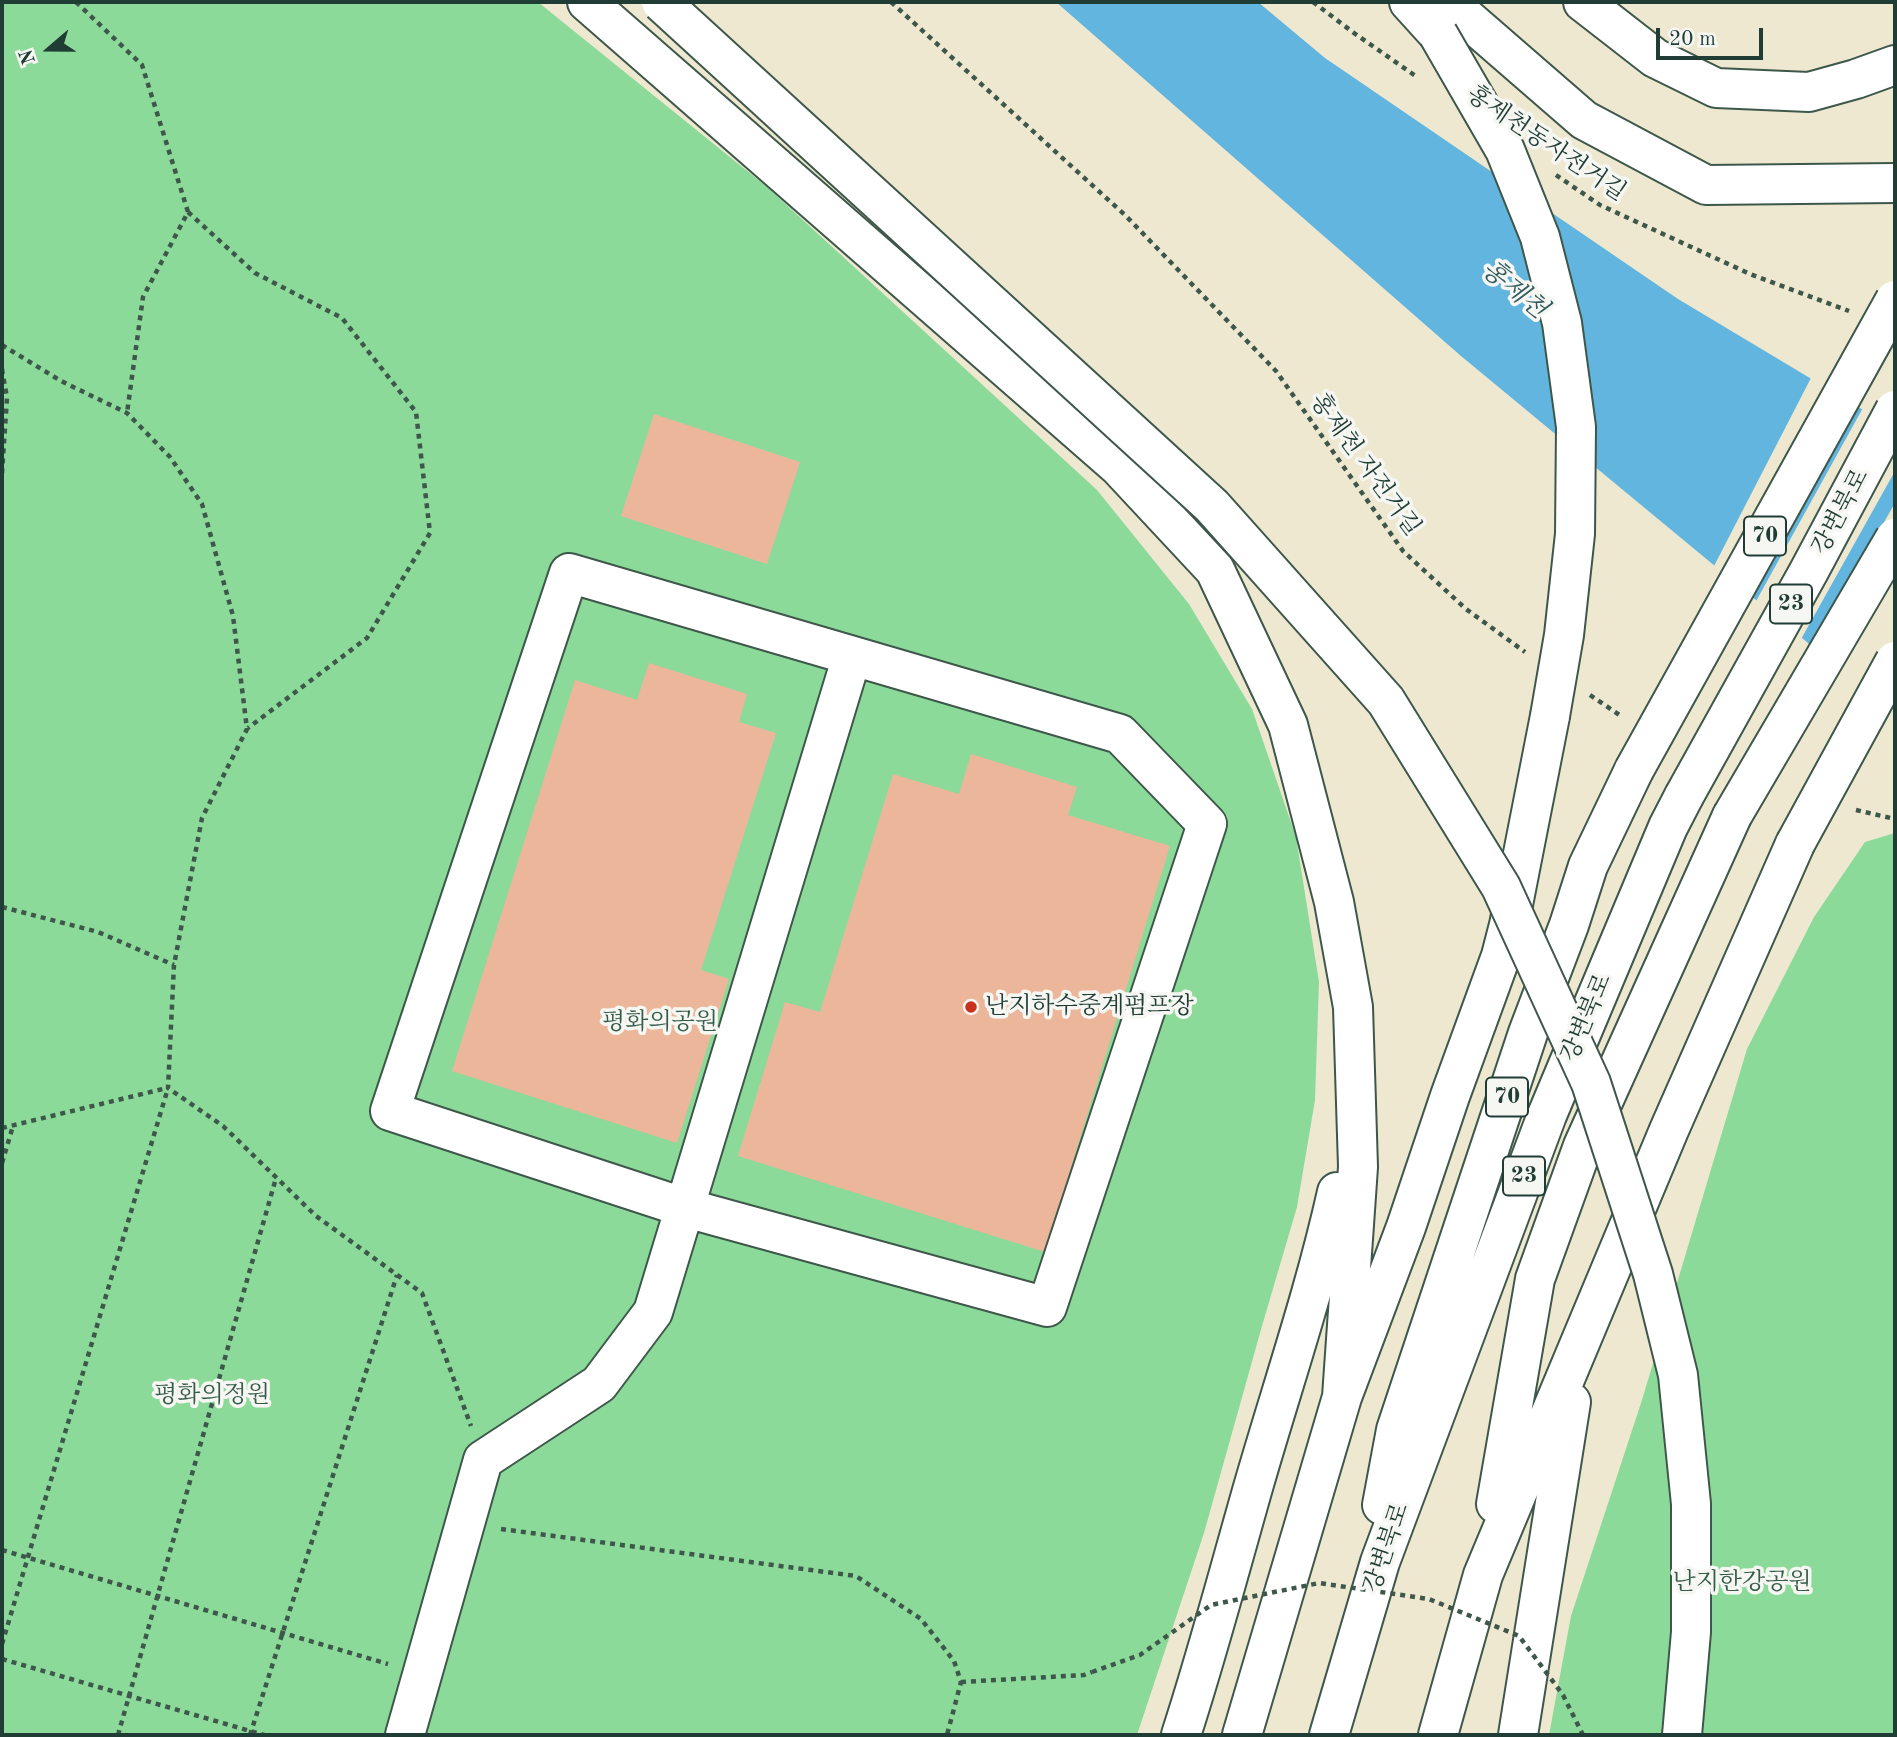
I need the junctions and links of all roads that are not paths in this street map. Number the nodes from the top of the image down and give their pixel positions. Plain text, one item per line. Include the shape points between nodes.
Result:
1 (587, 2) edge
2 (661, 2) edge
3 (1409, 2) edge
4 (1583, 2) edge
5 (1443, 18) edge
6 (1895, 65) edge
7 (1889, 184) edge
8 (1895, 300) edge
9 (1895, 410) edge
10 (1895, 538) edge
11 (852, 656) junction
12 (1895, 661) edge
13 (1353, 1007) junction
14 (685, 1209) junction
15 (1581, 1339) junction
16 (1342, 1397) junction
17 (1483, 1575) junction
18 (1352, 1658) junction
19 (405, 1735) edge
20 (1181, 1735) edge
21 (1242, 1735) edge
22 (1329, 1735) edge
23 (1438, 1735) edge
24 (1518, 1735) edge
25 (1682, 1735) edge

1 - 13 main road via 1119,467 1215,570 1288,725 1334,902
2 - 25 main road, bridge via 1212,506 1386,701 1501,887 1591,1083 1653,1274 1678,1375 1691,1504 1691,1632
3 - 5 main road
4 - 6 main road via 1655,58 1716,88 1809,92
5 - 7 main road via 1584,120 1706,185
5 - 16 main road, bridge via 1540,237 1562,323 1576,427 1575,534 1550,716 1501,956
8 - 18 main road, 강변북로 / 70, bridge via 1634,770 1587,866 1396,1430
9 - 18 main road, 강변북로 / 23, bridge via 1668,827 1547,1115 1380,1563
10 - 17 main road, bridge via 1732,816 1583,1146 1535,1279
11 - 14 main road
11 - 14 main road via 569,573 390,1111
11 - 14 main road via 1120,734 1207,824 1047,1307
12 - 15 main road, bridge via 1795,844
13 - 16 main road via 1358,1167
13 - 20 main road via 1342,1172 1325,1248
14 - 19 main road via 653,1312 599,1384 483,1460
15 - 17 main road
15 - 24 main road
16 - 21 main road
17 - 23 main road
18 - 22 main road, 강변북로 / 23

